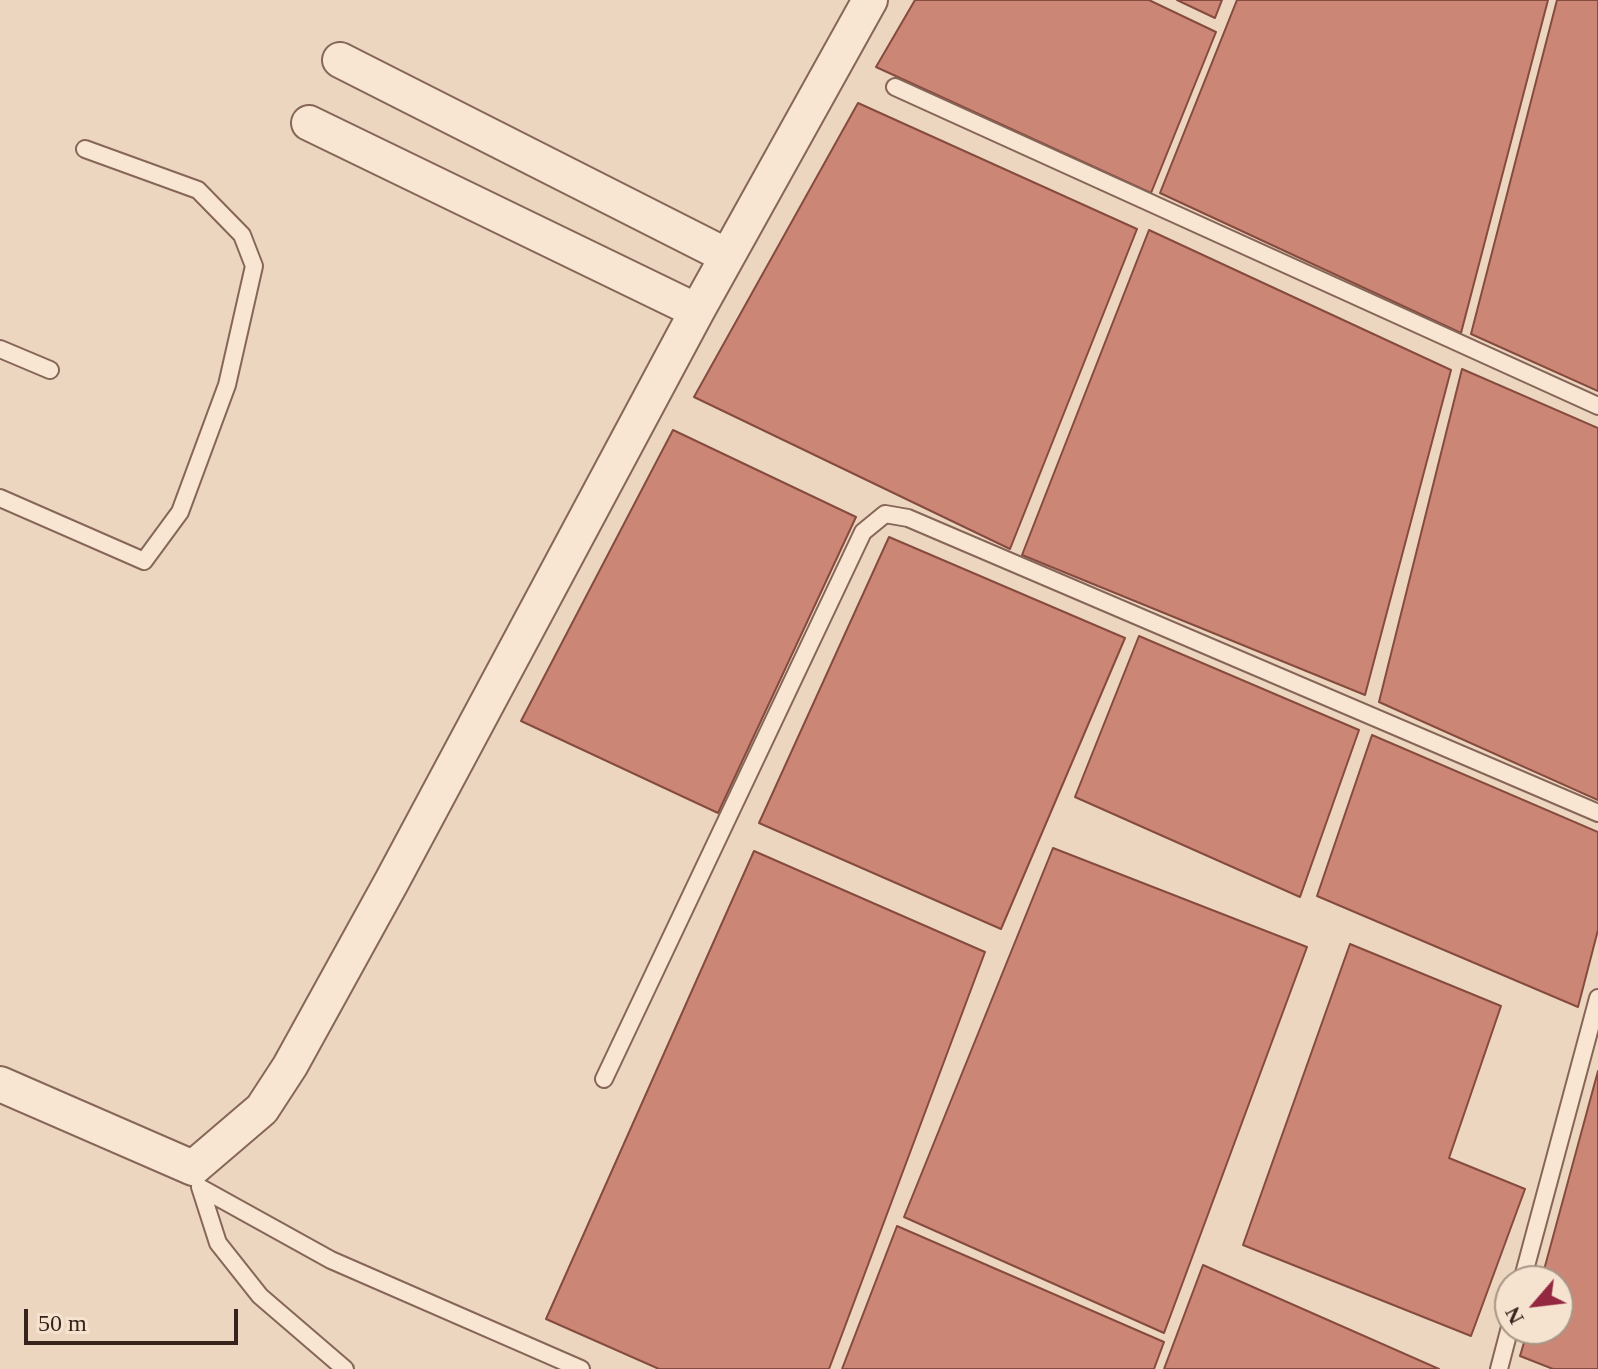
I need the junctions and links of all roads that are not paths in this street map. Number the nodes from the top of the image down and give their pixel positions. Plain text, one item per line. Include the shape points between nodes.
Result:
1 (870, 0) edge
2 (340, 60) dead end
3 (895, 87) dead end
4 (309, 123) dead end
5 (85, 149) dead end
6 (727, 256) junction
7 (697, 311) junction
8 (0, 349) edge
9 (50, 370) dead end
10 (1598, 406) edge
11 (0, 498) edge
12 (1598, 813) edge
13 (1598, 998) edge
14 (604, 1079) dead end
15 (0, 1084) edge
16 (197, 1178) junction
17 (1526, 1265) edge
18 (1505, 1345) edge
19 (345, 1369) edge
20 (581, 1369) edge
21 (1499, 1369) edge

1 - 6 street
2 - 6 street
3 - 10 lane
4 - 7 street
5 - 11 lane via 198,190 242,235 254,266 227,385 180,512 144,561
6 - 7 street
7 - 16 street via 290,1066 262,1109
8 - 9 lane
12 - 14 lane via 923,524 885,514 863,532
13 - 17 lane
15 - 16 street
16 - 19 lane via 218,1243 260,1296
16 - 20 lane via 331,1260
18 - 21 lane

